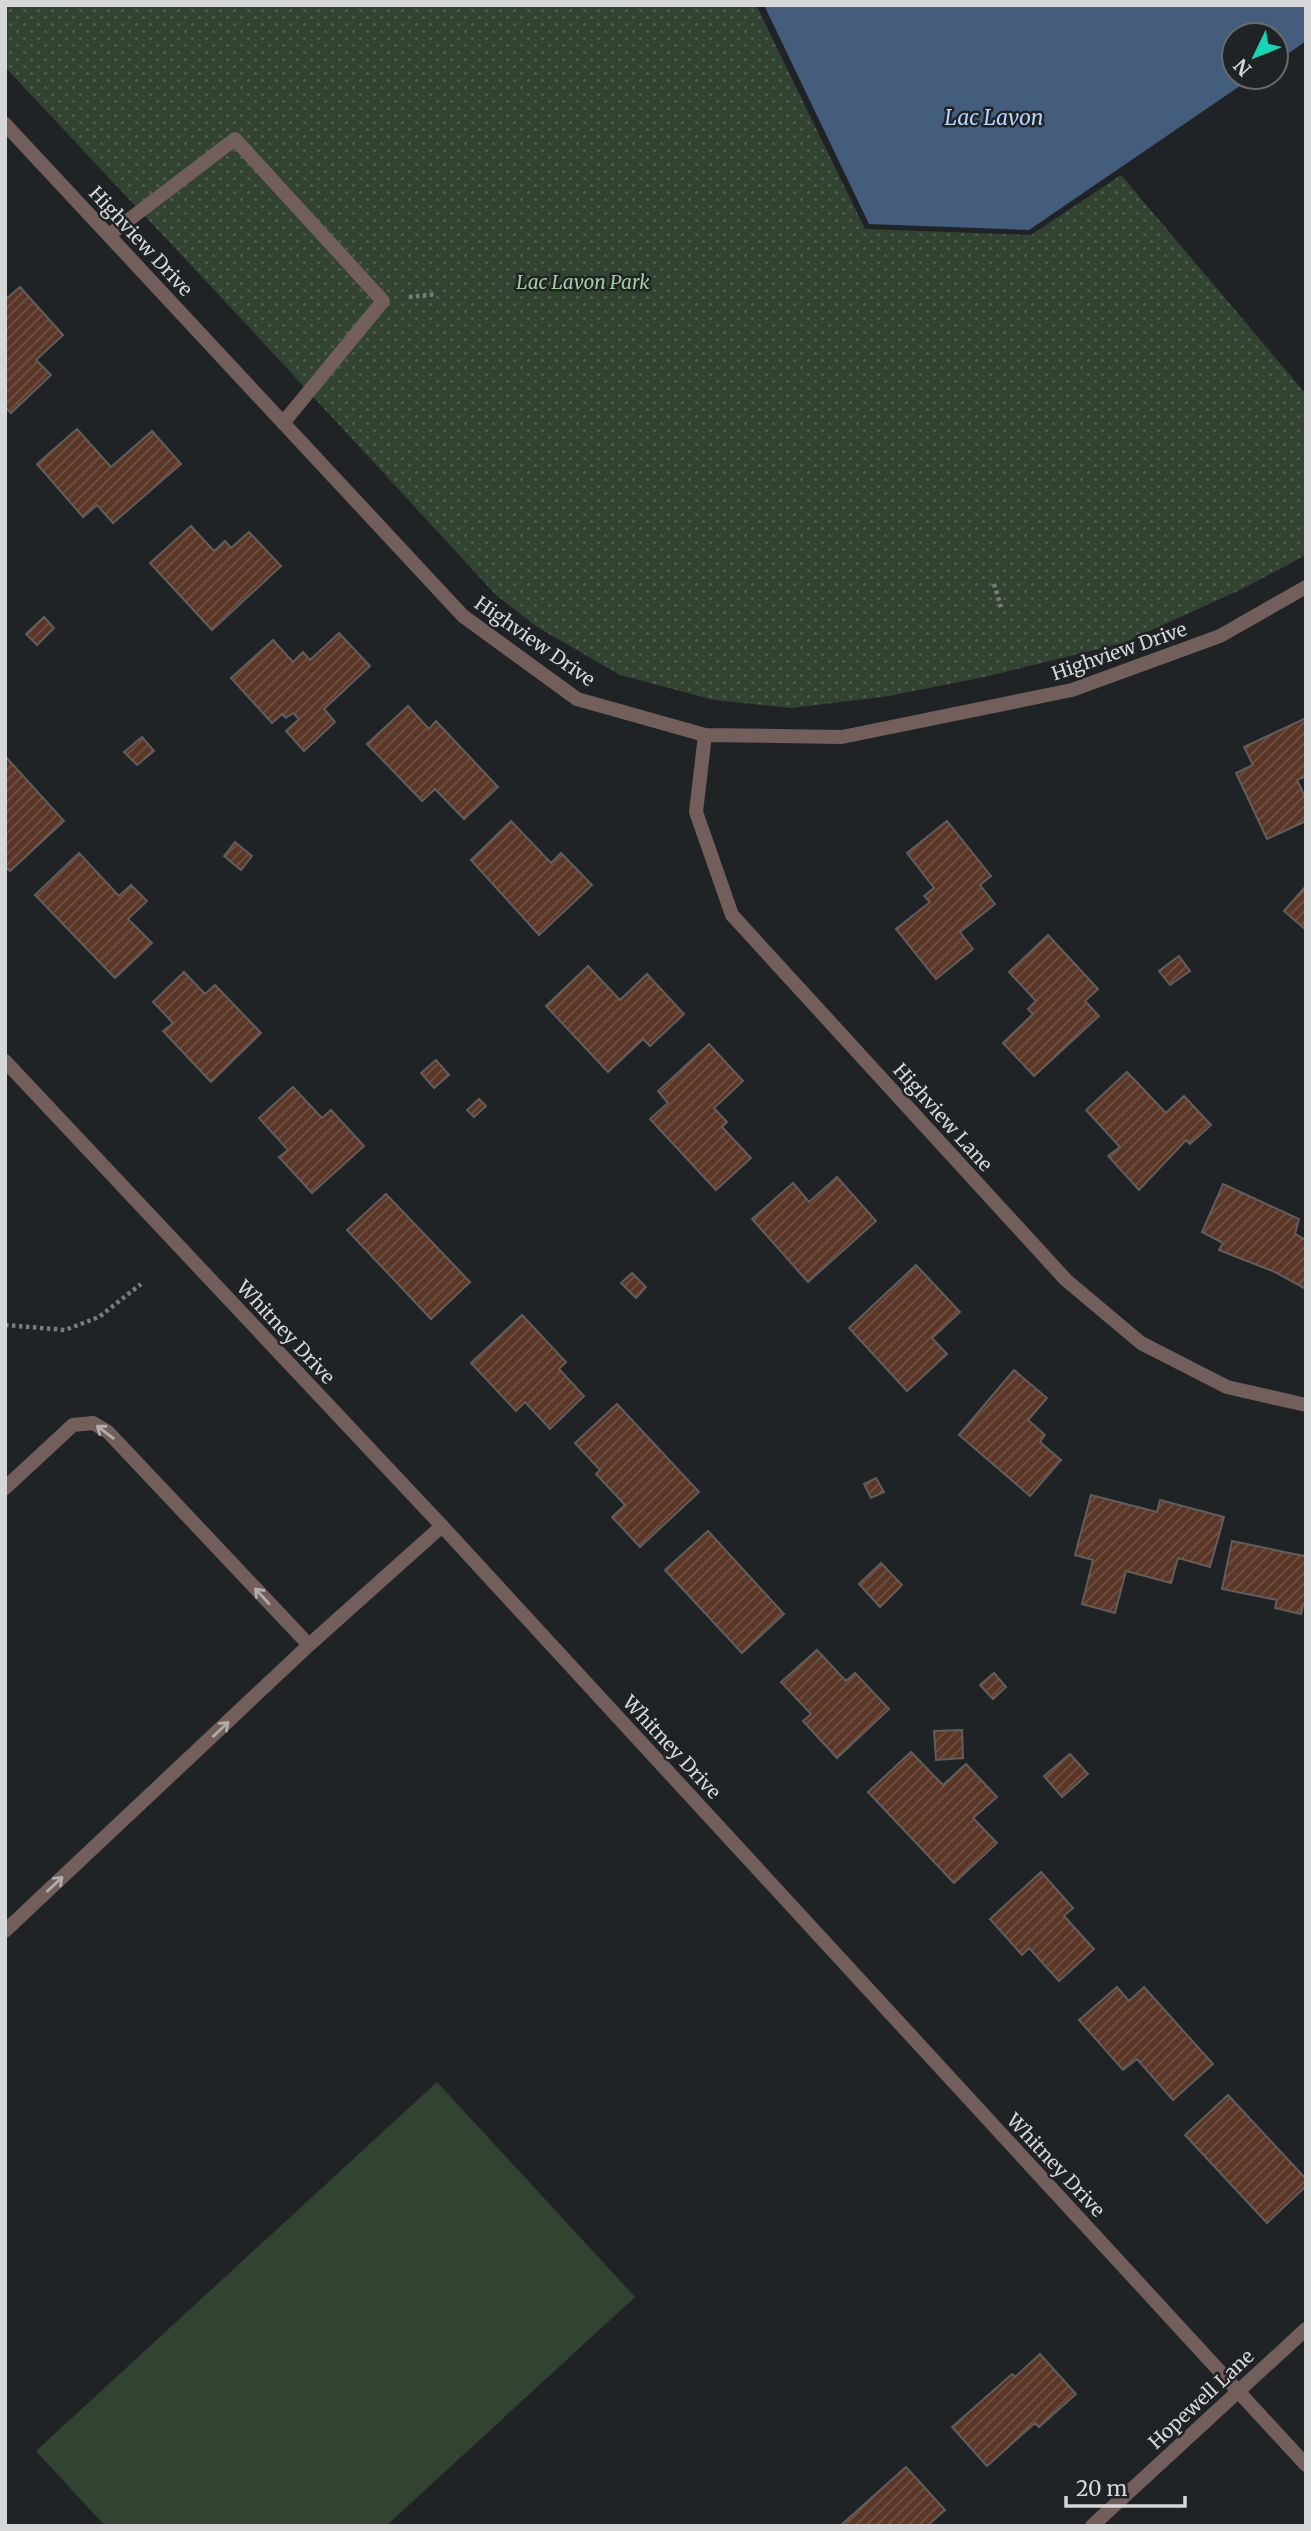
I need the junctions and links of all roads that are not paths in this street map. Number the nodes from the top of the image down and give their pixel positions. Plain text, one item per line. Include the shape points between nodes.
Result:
1 (5, 124) edge
2 (109, 235) junction
3 (283, 423) junction
4 (1306, 587) edge
5 (705, 735) junction
6 (5, 1061) edge
7 (1306, 1405) edge
8 (5, 1488) edge
9 (442, 1526) junction
10 (309, 1645) junction
11 (5, 1931) edge
12 (1306, 2329) edge
13 (1238, 2390) junction
14 (1306, 2465) edge
15 (1092, 2526) edge

1 - 2 street, Highview Drive
2 - 3 street, Highview Drive
2 - 3 street via 236,139 383,301
3 - 5 street, Highview Drive via 463,616 577,698
4 - 5 street, Highview Drive via 1220,636 1072,690 842,737
5 - 7 street, Highview Lane via 696,812 732,915 1066,1280 1141,1343 1227,1387
6 - 9 street, Whitney Drive
10 -> 8 street via 108,1432 93,1423 73,1425
9 - 10 street
9 - 13 street, Whitney Drive
11 -> 10 street
12 - 13 street, Hopewell Lane
13 - 14 street, Whitney Drive
13 - 15 street, Hopewell Lane

